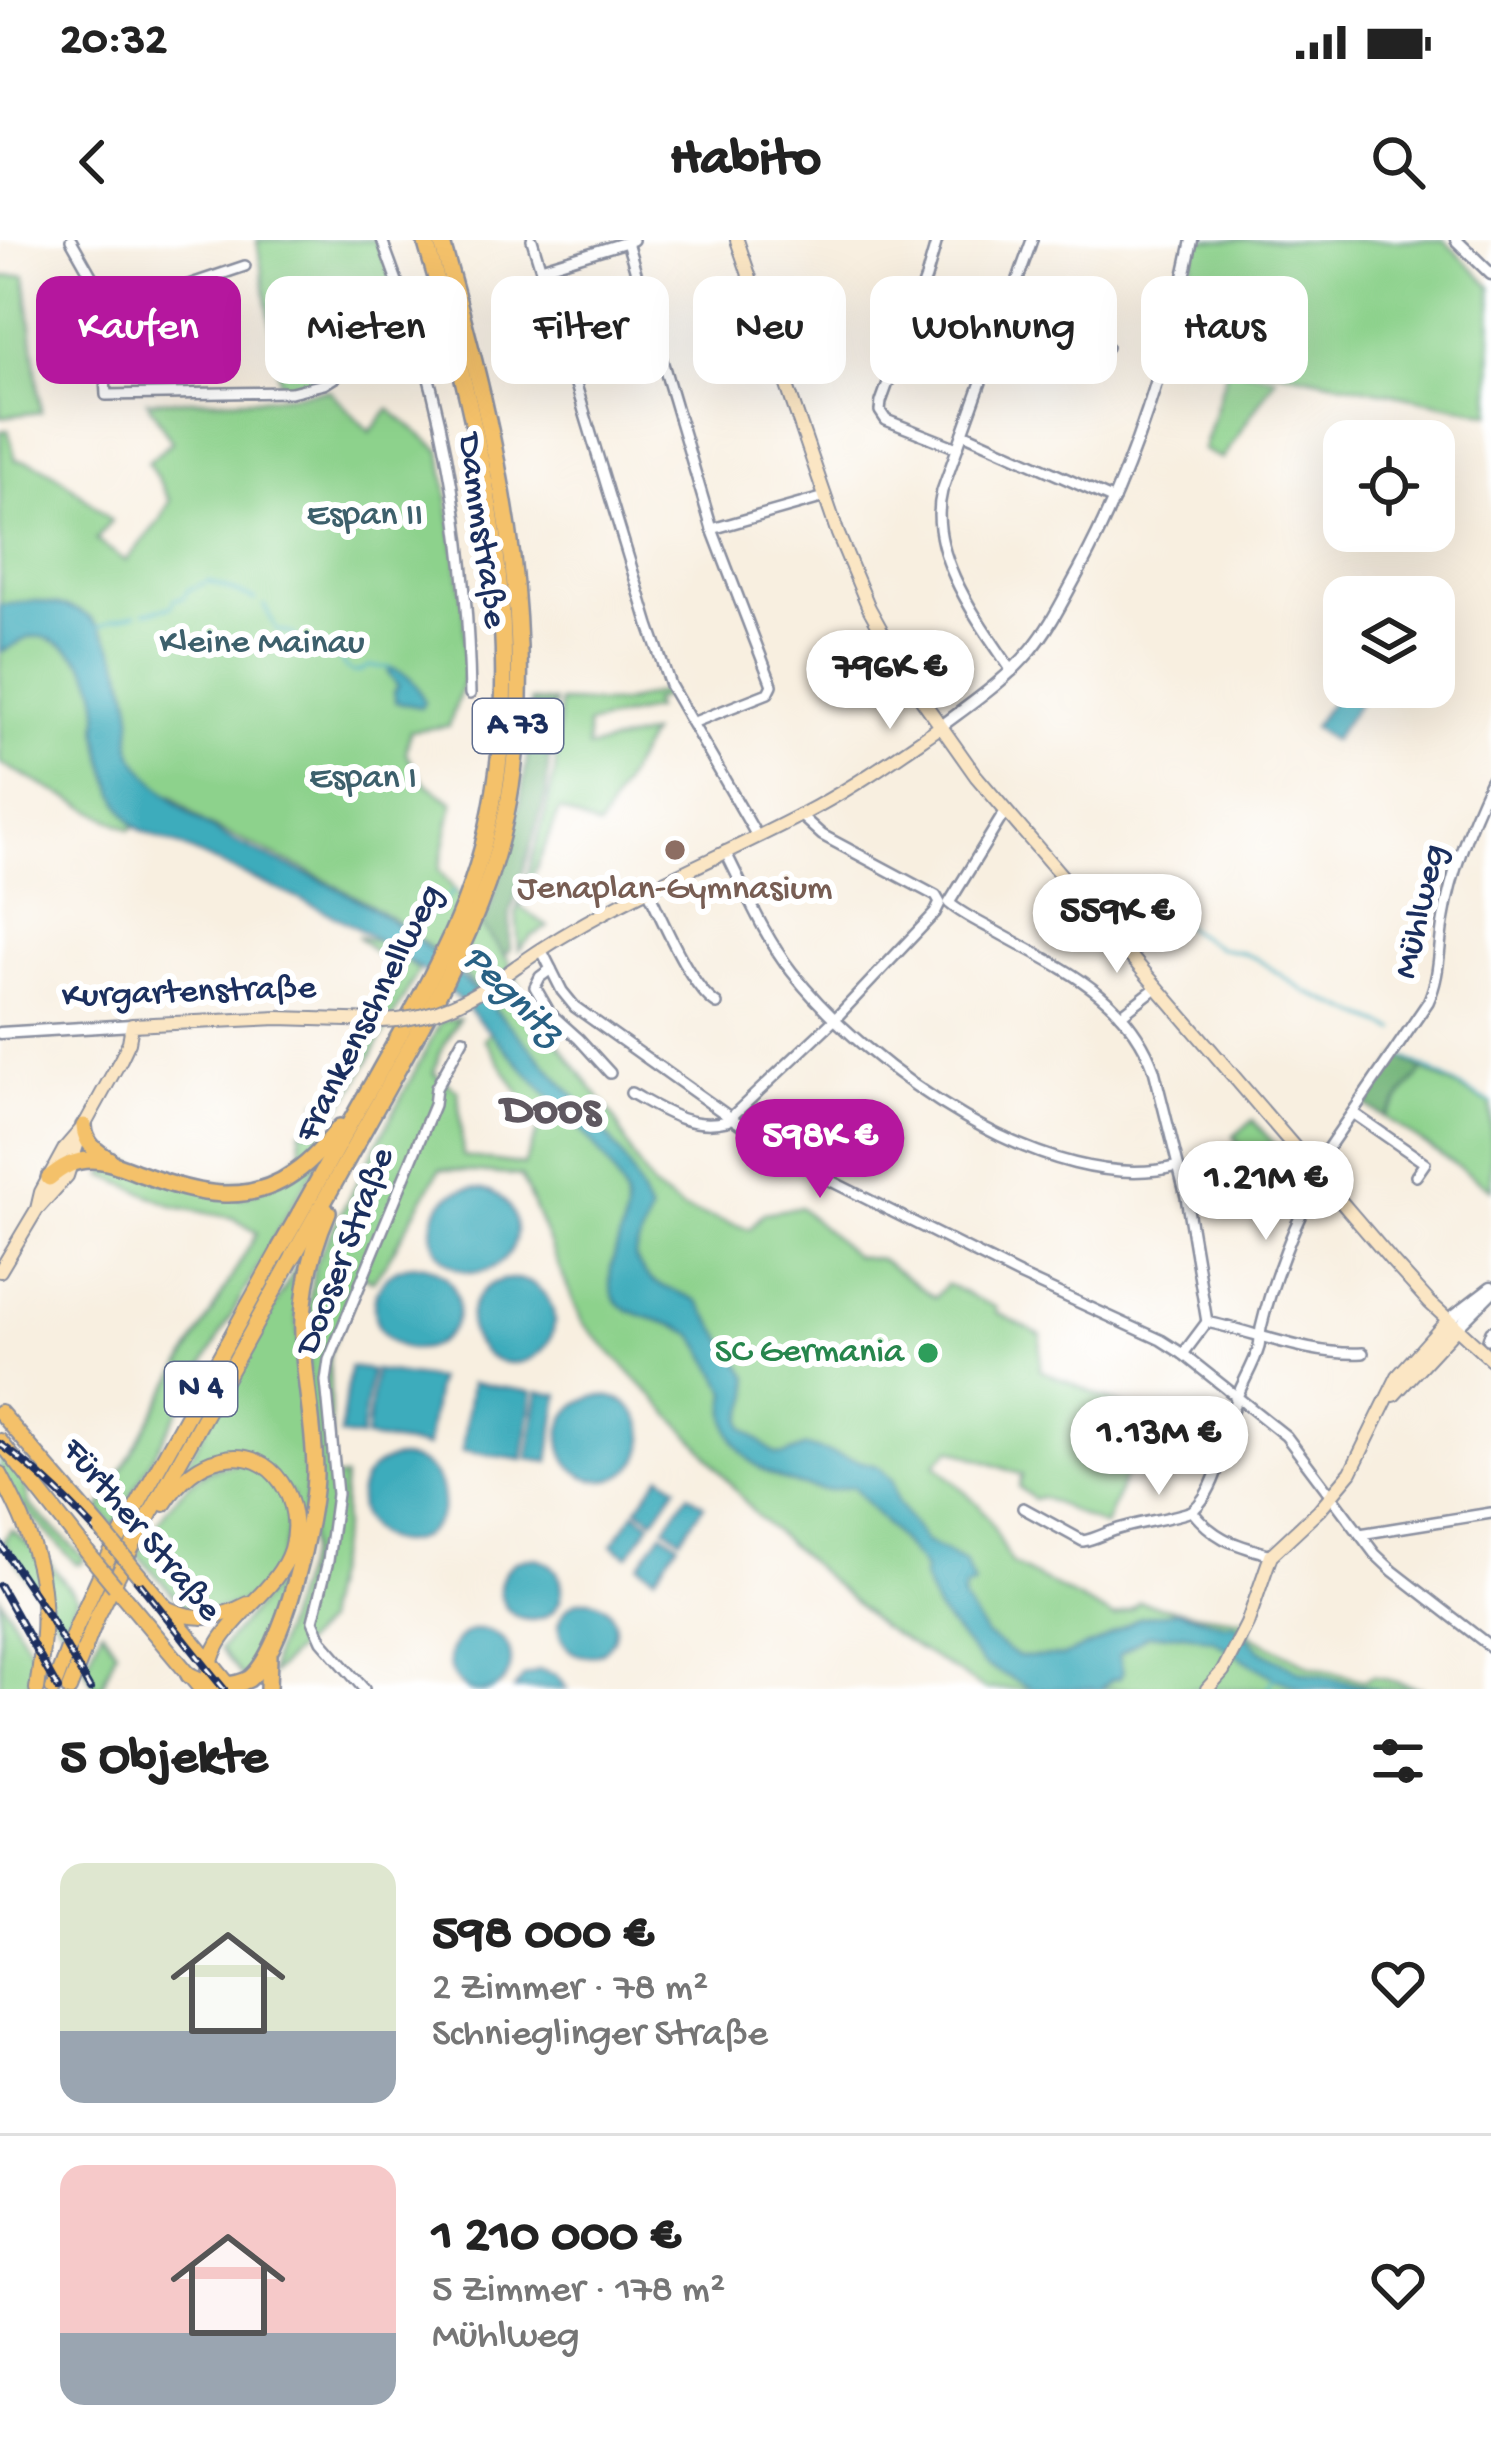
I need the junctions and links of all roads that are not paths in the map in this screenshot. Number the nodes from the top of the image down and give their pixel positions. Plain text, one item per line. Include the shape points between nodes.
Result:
1 (71, 240) edge
2 (382, 240) edge
3 (425, 240) edge
4 (441, 240) edge
5 (532, 240) edge
6 (737, 240) edge
7 (937, 240) edge
8 (1032, 240) edge
9 (1192, 240) edge
10 (1456, 240) edge
11 (630, 241) edge
12 (245, 266) dead end
13 (541, 268) junction
14 (1491, 274) edge
15 (91, 276) edge
16 (215, 276) edge
17 (395, 276) edge
18 (1020, 276) edge
19 (105, 384) edge
20 (324, 384) edge
21 (430, 384) edge
22 (981, 384) edge
23 (963, 433) junction
24 (958, 448) junction
25 (825, 497) junction
26 (1114, 500) junction
27 (712, 529) junction
28 (1012, 671) junction
29 (470, 694) dead end
30 (692, 722) junction
31 (940, 727) junction
32 (1491, 780) edge
33 (1002, 805) junction
34 (800, 815) junction
35 (758, 836) junction
36 (725, 851) junction
37 (647, 888) junction
38 (945, 903) junction
39 (465, 923) junction
40 (541, 949) junction
41 (550, 969) junction
42 (1157, 987) junction
43 (430, 995) junction
44 (717, 1004) dead end
45 (1121, 1015) junction
46 (834, 1020) junction
47 (132, 1025) junction
48 (0, 1033) edge
49 (463, 1040) dead end
50 (610, 1072) dead end
51 (631, 1093) dead end
52 (364, 1097) junction
53 (1353, 1113) junction
54 (730, 1118) junction
55 (83, 1126) junction
56 (365, 1127) junction
57 (73, 1163) junction
58 (118, 1166) junction
59 (1178, 1166) junction
60 (1310, 1168) junction
61 (1416, 1176) dead end
62 (50, 1178) junction
63 (1322, 1181) junction
64 (37, 1209) junction
65 (287, 1252) junction
66 (0, 1271) edge
67 (1491, 1290) edge
68 (1208, 1322) junction
69 (1452, 1324) junction
70 (1259, 1334) junction
71 (1364, 1353) dead end
72 (1183, 1354) junction
73 (1491, 1359) edge
74 (1237, 1396) junction
75 (0, 1412) edge
76 (0, 1441) edge
77 (0, 1474) edge
78 (1331, 1496) junction
79 (1023, 1508) dead end
80 (1192, 1511) junction
81 (1491, 1513) edge
82 (1360, 1534) junction
83 (138, 1536) junction
84 (1271, 1555) junction
85 (262, 1594) junction
86 (166, 1608) junction
87 (1489, 1642) edge
88 (270, 1650) junction
89 (1228, 1660) junction
90 (211, 1663) junction
91 (189, 1675) joint
92 (206, 1688) edge
93 (231, 1688) edge
94 (37, 1689) edge
95 (53, 1689) edge
96 (69, 1689) edge
97 (268, 1689) edge
98 (364, 1689) edge
99 (1194, 1689) edge
100 (1208, 1689) edge

1 - 15 street
2 - 17 street, Dammstraße
3 - 39 highway, Frankenschnellweg / A 73 via 486,497 505,670 496,789
4 - 39 highway, Frankenschnellweg / A 73 via 492,447 519,650 511,791 496,856
5 - 13 street
6 - 25 main road
7 - 24 street via 880,411 886,421
8 - 18 street
9 - 26 street via 1160,376
10 - 14 street
11 - 13 street
11 - 27 street
12 - 16 street
13 - 30 street via 649,625
19 - 20 street via 106,395 292,392
21 - 29 street, Dammstraße via 464,572
22 - 23 street
23 - 24 street
23 - 26 street
24 - 28 street via 939,502 941,542
25 - 27 street
25 - 31 main road via 876,623
26 - 28 street via 1052,622
27 - 30 street via 772,686
28 - 31 street
30 - 35 street
31 - 33 main road
31 - 34 main road, Kurgartenstraße
32 - 53 street, Mühlweg via 1450,890 1437,982
33 - 38 street
33 - 42 main road
34 - 35 main road, Kurgartenstraße
34 - 38 street
35 - 36 main road, Kurgartenstraße
36 - 37 main road, Kurgartenstraße
36 - 46 street via 765,932
37 - 40 main road, Kurgartenstraße
37 - 44 street via 690,972
38 - 45 street via 1096,989
38 - 46 street
39 - 43 highway, Frankenschnellweg / A 73
40 - 41 street
40 - 47 main road, Kurgartenstraße, bridge via 473,996 412,1019
41 - 50 street via 535,987 546,1007
41 - 54 street via 575,1007
42 - 45 street
42 - 60 main road
43 - 52 highway, Frankenschnellweg / A 73
43 - 56 highway, Frankenschnellweg / A 73
45 - 59 street via 1150,1059
46 - 54 street
46 - 59 street via 891,1070 1001,1136 1098,1168 1137,1174
47 - 48 street, Kurgartenstraße
47 - 55 main road
49 - 98 street, Dooser Straße via 436,1088 329,1360 337,1494 313,1621
51 - 54 street via 684,1120
52 - 58 highway via 305,1165 255,1191 200,1193
52 - 65 highway, Frankenschnellweg / A 73
53 - 60 street, Mühlweg
53 - 61 street via 1424,1163
54 - 72 street via 823,1177
55 - 57 main road
55 - 58 highway via 90,1146
55 - 62 main road
56 - 65 highway, Frankenschnellweg / A 73
56 - 88 highway via 308,1276 303,1329 314,1504
57 - 58 highway
57 - 62 highway
57 - 64 main road
59 - 68 street
60 - 63 main road
62 - 64 main road
63 - 69 main road
63 - 70 street via 1307,1201
64 - 66 main road
65 - 83 main road, Frankenschnellweg / N 4
65 - 95 main road, Frankenschnellweg / N 4 via 106,1562
67 - 69 street
68 - 70 street
68 - 72 street
69 - 73 main road
69 - 78 main road via 1384,1404 1358,1462
70 - 71 street
70 - 74 street
72 - 74 street
74 - 78 street via 1286,1436
74 - 80 street via 1214,1478
75 - 86 main road, Fürther Straße, bridge
76 - 91 main road, Fürther Straße, bridge
77 - 94 main road via 40,1574
78 - 82 street
78 - 84 main road
79 - 80 street via 1083,1541
80 - 84 street via 1213,1534
81 - 82 street
82 - 87 street via 1393,1571
83 - 85 main road via 199,1468 225,1457 266,1467 284,1484 296,1521 286,1561
83 - 96 main road, Frankenschnellweg / N 4
84 - 89 main road
85 - 86 main road via 212,1617
85 - 90 main road via 221,1639
86 - 90 main road, Fürther Straße
88 - 93 highway via 254,1675
88 - 97 highway
89 - 99 main road
89 - 100 main road
90 - 92 main road
90 - 93 main road, Fürther Straße
91 - 92 highway
92 - 93 highway

